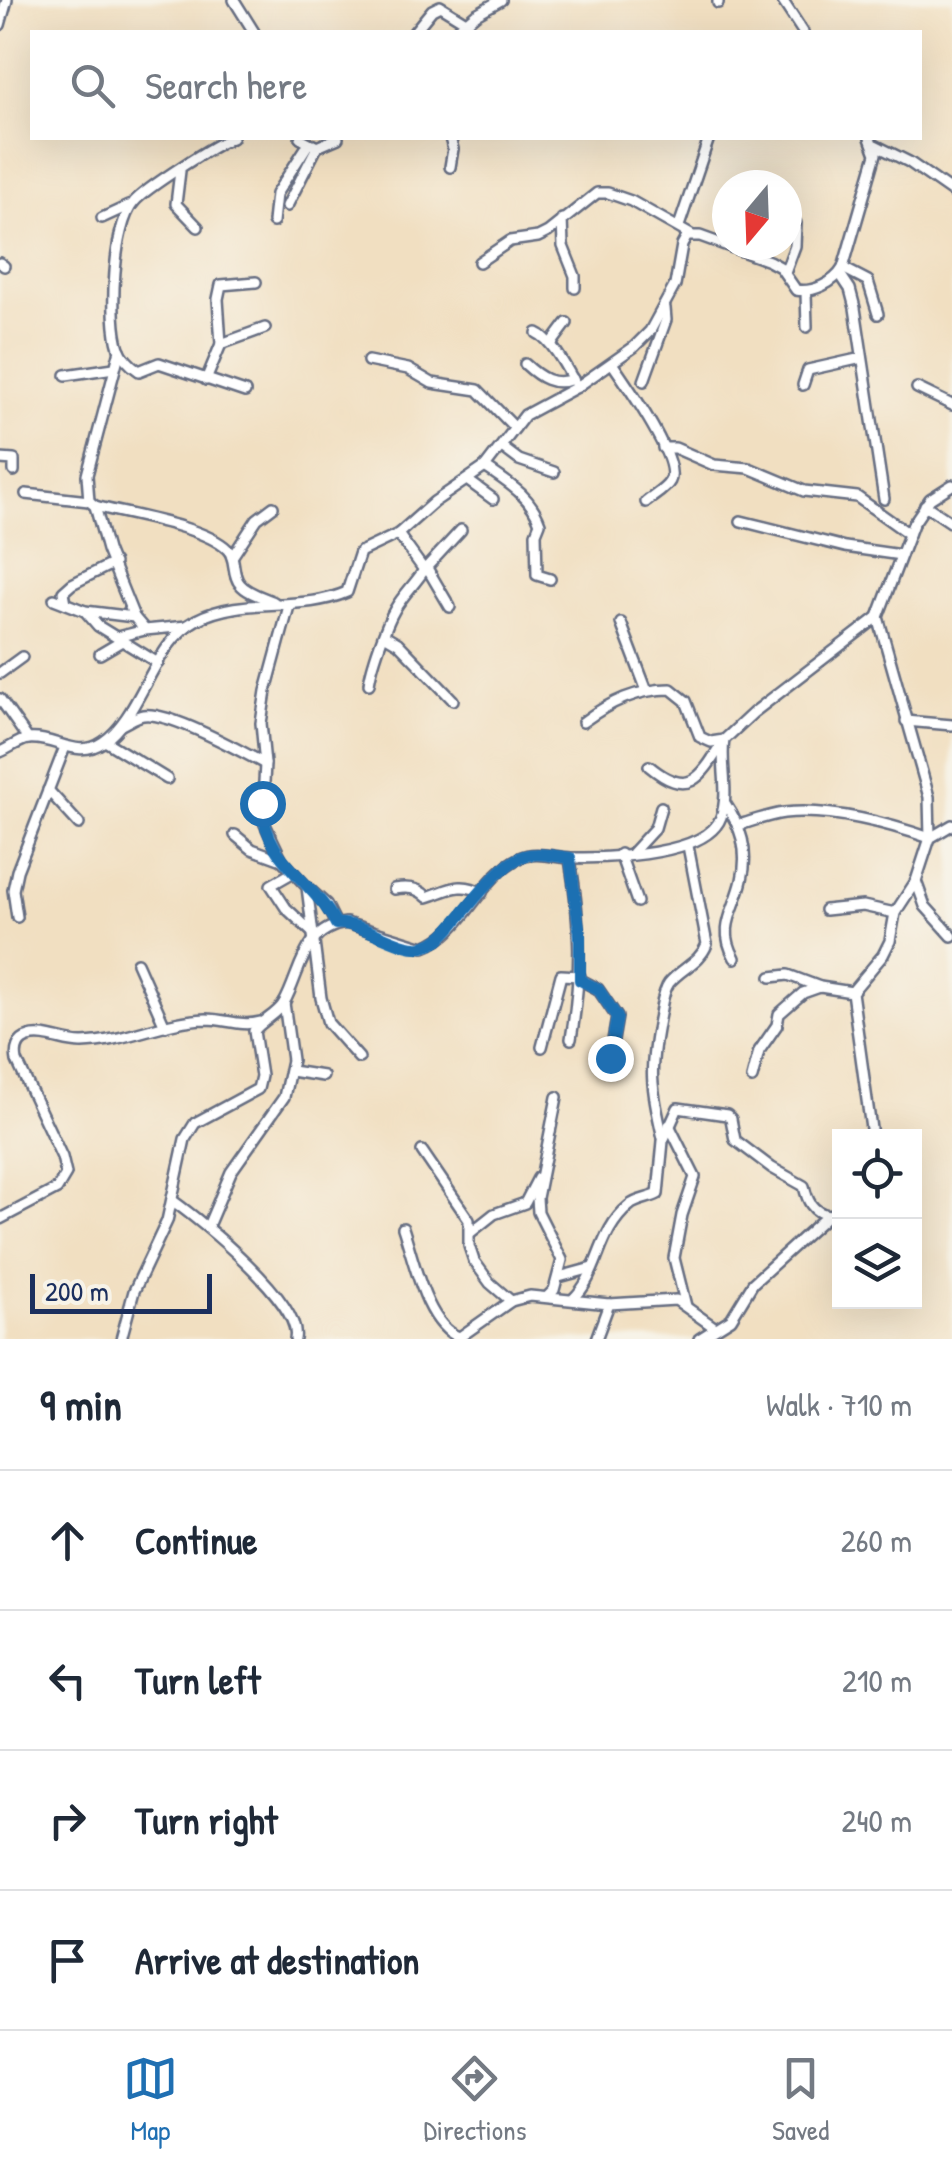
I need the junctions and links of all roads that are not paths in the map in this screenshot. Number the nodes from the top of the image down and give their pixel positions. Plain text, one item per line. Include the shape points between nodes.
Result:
1 (6, 0) edge
2 (234, 0) edge
3 (501, 0) edge
4 (782, 0) edge
5 (466, 22) junction
6 (0, 25) edge
7 (253, 30) edge
8 (416, 30) edge
9 (458, 30) edge
10 (802, 30) edge
11 (227, 140) edge
12 (450, 140) edge
13 (708, 140) edge
14 (873, 141) edge
15 (309, 142) edge
16 (450, 168) dead end
17 (180, 170) junction
18 (952, 192) edge
19 (131, 205) junction
20 (287, 206) dead end
21 (102, 218) dead end
22 (562, 219) junction
23 (273, 222) dead end
24 (198, 226) dead end
25 (679, 226) junction
26 (691, 235) junction
27 (790, 260) edge
28 (479, 262) dead end
29 (842, 271) junction
30 (785, 273) junction
31 (256, 282) dead end
32 (574, 288) dead end
33 (806, 292) junction
34 (665, 305) junction
35 (878, 314) dead end
36 (567, 323) dead end
37 (264, 328) dead end
38 (807, 328) dead end
39 (537, 333) dead end
40 (552, 343) junction
41 (220, 344) junction
42 (120, 350) junction
43 (862, 358) junction
44 (368, 361) dead end
45 (612, 363) junction
46 (525, 364) dead end
47 (114, 368) junction
48 (66, 375) dead end
49 (206, 380) junction
50 (644, 381) dead end
51 (575, 383) junction
52 (803, 385) dead end
53 (917, 388) dead end
54 (244, 392) dead end
55 (952, 405) edge
56 (515, 428) junction
57 (503, 448) junction
58 (663, 448) junction
59 (0, 459) edge
60 (485, 467) junction
61 (14, 471) dead end
62 (554, 472) dead end
63 (467, 480) junction
64 (952, 485) edge
65 (26, 494) dead end
66 (493, 499) dead end
67 (884, 499) dead end
68 (646, 502) dead end
69 (92, 504) junction
70 (926, 505) junction
71 (273, 508) dead end
72 (741, 521) dead end
73 (952, 523) edge
74 (461, 530) dead end
75 (398, 534) junction
76 (909, 534) junction
77 (901, 555) junction
78 (232, 557) junction
79 (114, 563) junction
80 (425, 569) junction
81 (550, 579) dead end
82 (54, 599) dead end
83 (66, 603) junction
84 (276, 604) junction
85 (289, 606) junction
86 (450, 607) dead end
87 (85, 611) junction
88 (134, 617) junction
89 (878, 617) junction
90 (621, 623) dead end
91 (187, 626) junction
92 (145, 630) junction
93 (386, 636) junction
94 (119, 639) junction
95 (100, 654) dead end
96 (22, 657) dead end
97 (158, 663) junction
98 (0, 674) edge
99 (368, 684) dead end
100 (648, 692) junction
101 (0, 699) edge
102 (454, 700) dead end
103 (906, 721) junction
104 (583, 722) dead end
105 (952, 725) edge
106 (118, 726) junction
107 (28, 739) junction
108 (724, 740) junction
109 (105, 742) junction
110 (65, 747) junction
111 (0, 752) edge
112 (265, 764) junction
113 (649, 766) dead end
114 (167, 779) dead end
115 (48, 790) junction
116 (725, 803) junction
117 (660, 807) dead end
118 (79, 824) dead end
119 (739, 824) junction
120 (952, 825) edge
121 (234, 834) dead end
122 (930, 838) junction
123 (688, 846) junction
124 (632, 853) junction
125 (620, 854) junction
126 (570, 858) junction
127 (282, 860) junction
128 (292, 873) junction
129 (916, 881) junction
130 (307, 887) junction
131 (394, 889) dead end
132 (482, 892) junction
133 (637, 902) dead end
134 (825, 910) dead end
135 (894, 913) junction
136 (17, 917) dead end
137 (336, 924) junction
138 (315, 936) junction
139 (952, 936) edge
140 (734, 958) dead end
141 (137, 963) dead end
142 (772, 977) dead end
143 (580, 978) junction
144 (820, 987) junction
145 (852, 992) junction
146 (284, 1003) junction
147 (260, 1022) junction
148 (165, 1026) junction
149 (571, 1040) dead end
150 (542, 1047) dead end
151 (359, 1058) dead end
152 (610, 1058) dead end
153 (291, 1071) junction
154 (323, 1076) dead end
155 (752, 1078) dead end
156 (557, 1098) dead end
157 (669, 1125) junction
158 (871, 1129) edge
159 (663, 1140) junction
160 (422, 1151) dead end
161 (548, 1157) junction
162 (172, 1201) junction
163 (832, 1214) edge
164 (828, 1215) junction
165 (0, 1219) edge
166 (208, 1226) junction
167 (403, 1228) dead end
168 (470, 1233) junction
169 (592, 1268) junction
170 (558, 1277) junction
171 (547, 1297) junction
172 (573, 1299) junction
173 (510, 1301) junction
174 (610, 1304) junction
175 (686, 1306) junction
176 (714, 1327) junction
177 (458, 1338) edge
178 (122, 1339) edge
179 (295, 1339) edge
180 (596, 1339) edge
181 (699, 1339) edge

1 - 6 street
2 - 7 street
3 - 5 street
4 - 10 street
5 - 8 street via 440,6
5 - 9 street
11 - 17 street
12 - 16 street
13 - 25 street
14 - 18 street
14 - 29 street via 874,165
15 - 20 street
15 - 23 street via 276,194
17 - 19 street
17 - 24 street via 176,204
19 - 21 street
19 - 42 street via 116,256 114,330
22 - 25 street via 608,192
22 - 28 street
22 - 32 street
25 - 26 street
26 - 30 street via 769,261
26 - 34 street
27 - 30 street
29 - 33 street
29 - 35 street via 868,281
29 - 43 street
30 - 33 street via 796,290
31 - 41 street via 221,286
33 - 38 street
34 - 45 street via 650,331
34 - 50 street
36 - 40 street
37 - 41 street
39 - 40 street
40 - 51 street
41 - 49 street
42 - 47 street
42 - 49 street via 139,372 159,363
43 - 52 street via 808,370
43 - 67 street
44 - 56 street via 478,390
45 - 51 street
45 - 58 street
46 - 51 street via 547,380
47 - 48 street
47 - 69 street via 87,474
49 - 54 street
51 - 56 street
53 - 55 street
56 - 57 street
57 - 60 street
57 - 62 street
58 - 68 street via 671,480
58 - 76 street via 714,465 750,468 804,491 857,497
59 - 61 street via 14,460
60 - 63 street
60 - 81 street via 522,492 538,514 537,575
63 - 66 street
63 - 75 street
64 - 70 street
65 - 69 street
69 - 78 street via 194,531
69 - 79 street
70 - 73 street
70 - 76 street
71 - 78 street via 257,519
72 - 77 street
74 - 80 street
75 - 80 street
75 - 85 street via 357,554 348,592
76 - 77 street
77 - 89 street
78 - 84 street via 242,586
79 - 83 street via 72,584 63,592
79 - 88 street
80 - 86 street
80 - 93 street via 392,613
82 - 83 street
83 - 87 street
84 - 85 street
84 - 91 street via 221,612
85 - 112 street via 261,723
87 - 88 street
87 - 94 street
88 - 92 street
89 - 103 street
89 - 108 street
90 - 100 street
91 - 92 street
91 - 97 street
92 - 94 street
93 - 99 street
93 - 102 street
94 - 95 street
94 - 97 street
96 - 98 street
97 - 106 street
100 - 104 street via 610,702
100 - 108 street via 677,692 700,737
101 - 107 street
103 - 105 street
103 - 122 street via 929,797
106 - 109 street
106 - 112 street via 139,715 156,716
107 - 110 street
107 - 111 street
108 - 113 street via 702,775 688,782 666,780
108 - 116 street
109 - 110 street
109 - 114 street
110 - 115 street
112 - 127 street via 262,818
115 - 118 street
115 - 136 street via 17,871
116 - 119 street
116 - 123 street via 715,829
117 - 124 street via 655,828
119 - 122 street via 784,813 830,816
119 - 140 street via 742,880 726,927
120 - 122 street
121 - 127 street
122 - 129 street
123 - 124 street
123 - 159 street via 707,944 664,996 650,1084
124 - 125 street
125 - 126 street
125 - 133 street
126 - 132 street via 522,856
126 - 143 street
127 - 128 street
128 - 130 street
128 - 138 street via 272,882 273,889
129 - 135 street
129 - 139 street via 925,906
130 - 137 street
130 - 138 street
131 - 132 street via 412,888 427,897 460,886
132 - 137 street via 424,947
134 - 135 street via 863,906
135 - 145 street via 883,956
137 - 138 street
138 - 146 street
138 - 151 street via 328,1022
141 - 148 street
142 - 144 street via 788,975
143 - 149 street
143 - 150 street via 561,975
143 - 152 street via 598,989 617,1017
144 - 145 street
144 - 155 street via 779,1014
145 - 158 street
146 - 147 street
146 - 153 street
147 - 148 street via 208,1019
147 - 162 street via 254,1031 258,1090 196,1123 185,1139
148 - 165 street via 82,1043 40,1036 20,1042 16,1062 66,1174 57,1189
153 - 154 street
153 - 166 street via 276,1112 231,1172
156 - 161 street
157 - 159 street
157 - 164 street via 678,1108 726,1114 736,1140 804,1186 806,1200
157 - 175 street via 695,1177 674,1258
159 - 169 street via 658,1194 628,1206 602,1240
160 - 168 street via 469,1220
161 - 168 street via 525,1203 494,1214
161 - 170 street via 538,1212 562,1260
162 - 166 street
162 - 178 street via 134,1291
163 - 164 street
164 - 176 street via 753,1283 731,1318
166 - 179 street via 292,1316
167 - 177 street via 430,1306
168 - 173 street via 474,1261
169 - 170 street
169 - 172 street via 588,1286
170 - 171 street
171 - 172 street
171 - 173 street
172 - 174 street
173 - 177 street
174 - 175 street via 667,1298
174 - 180 street
175 - 176 street
176 - 181 street

